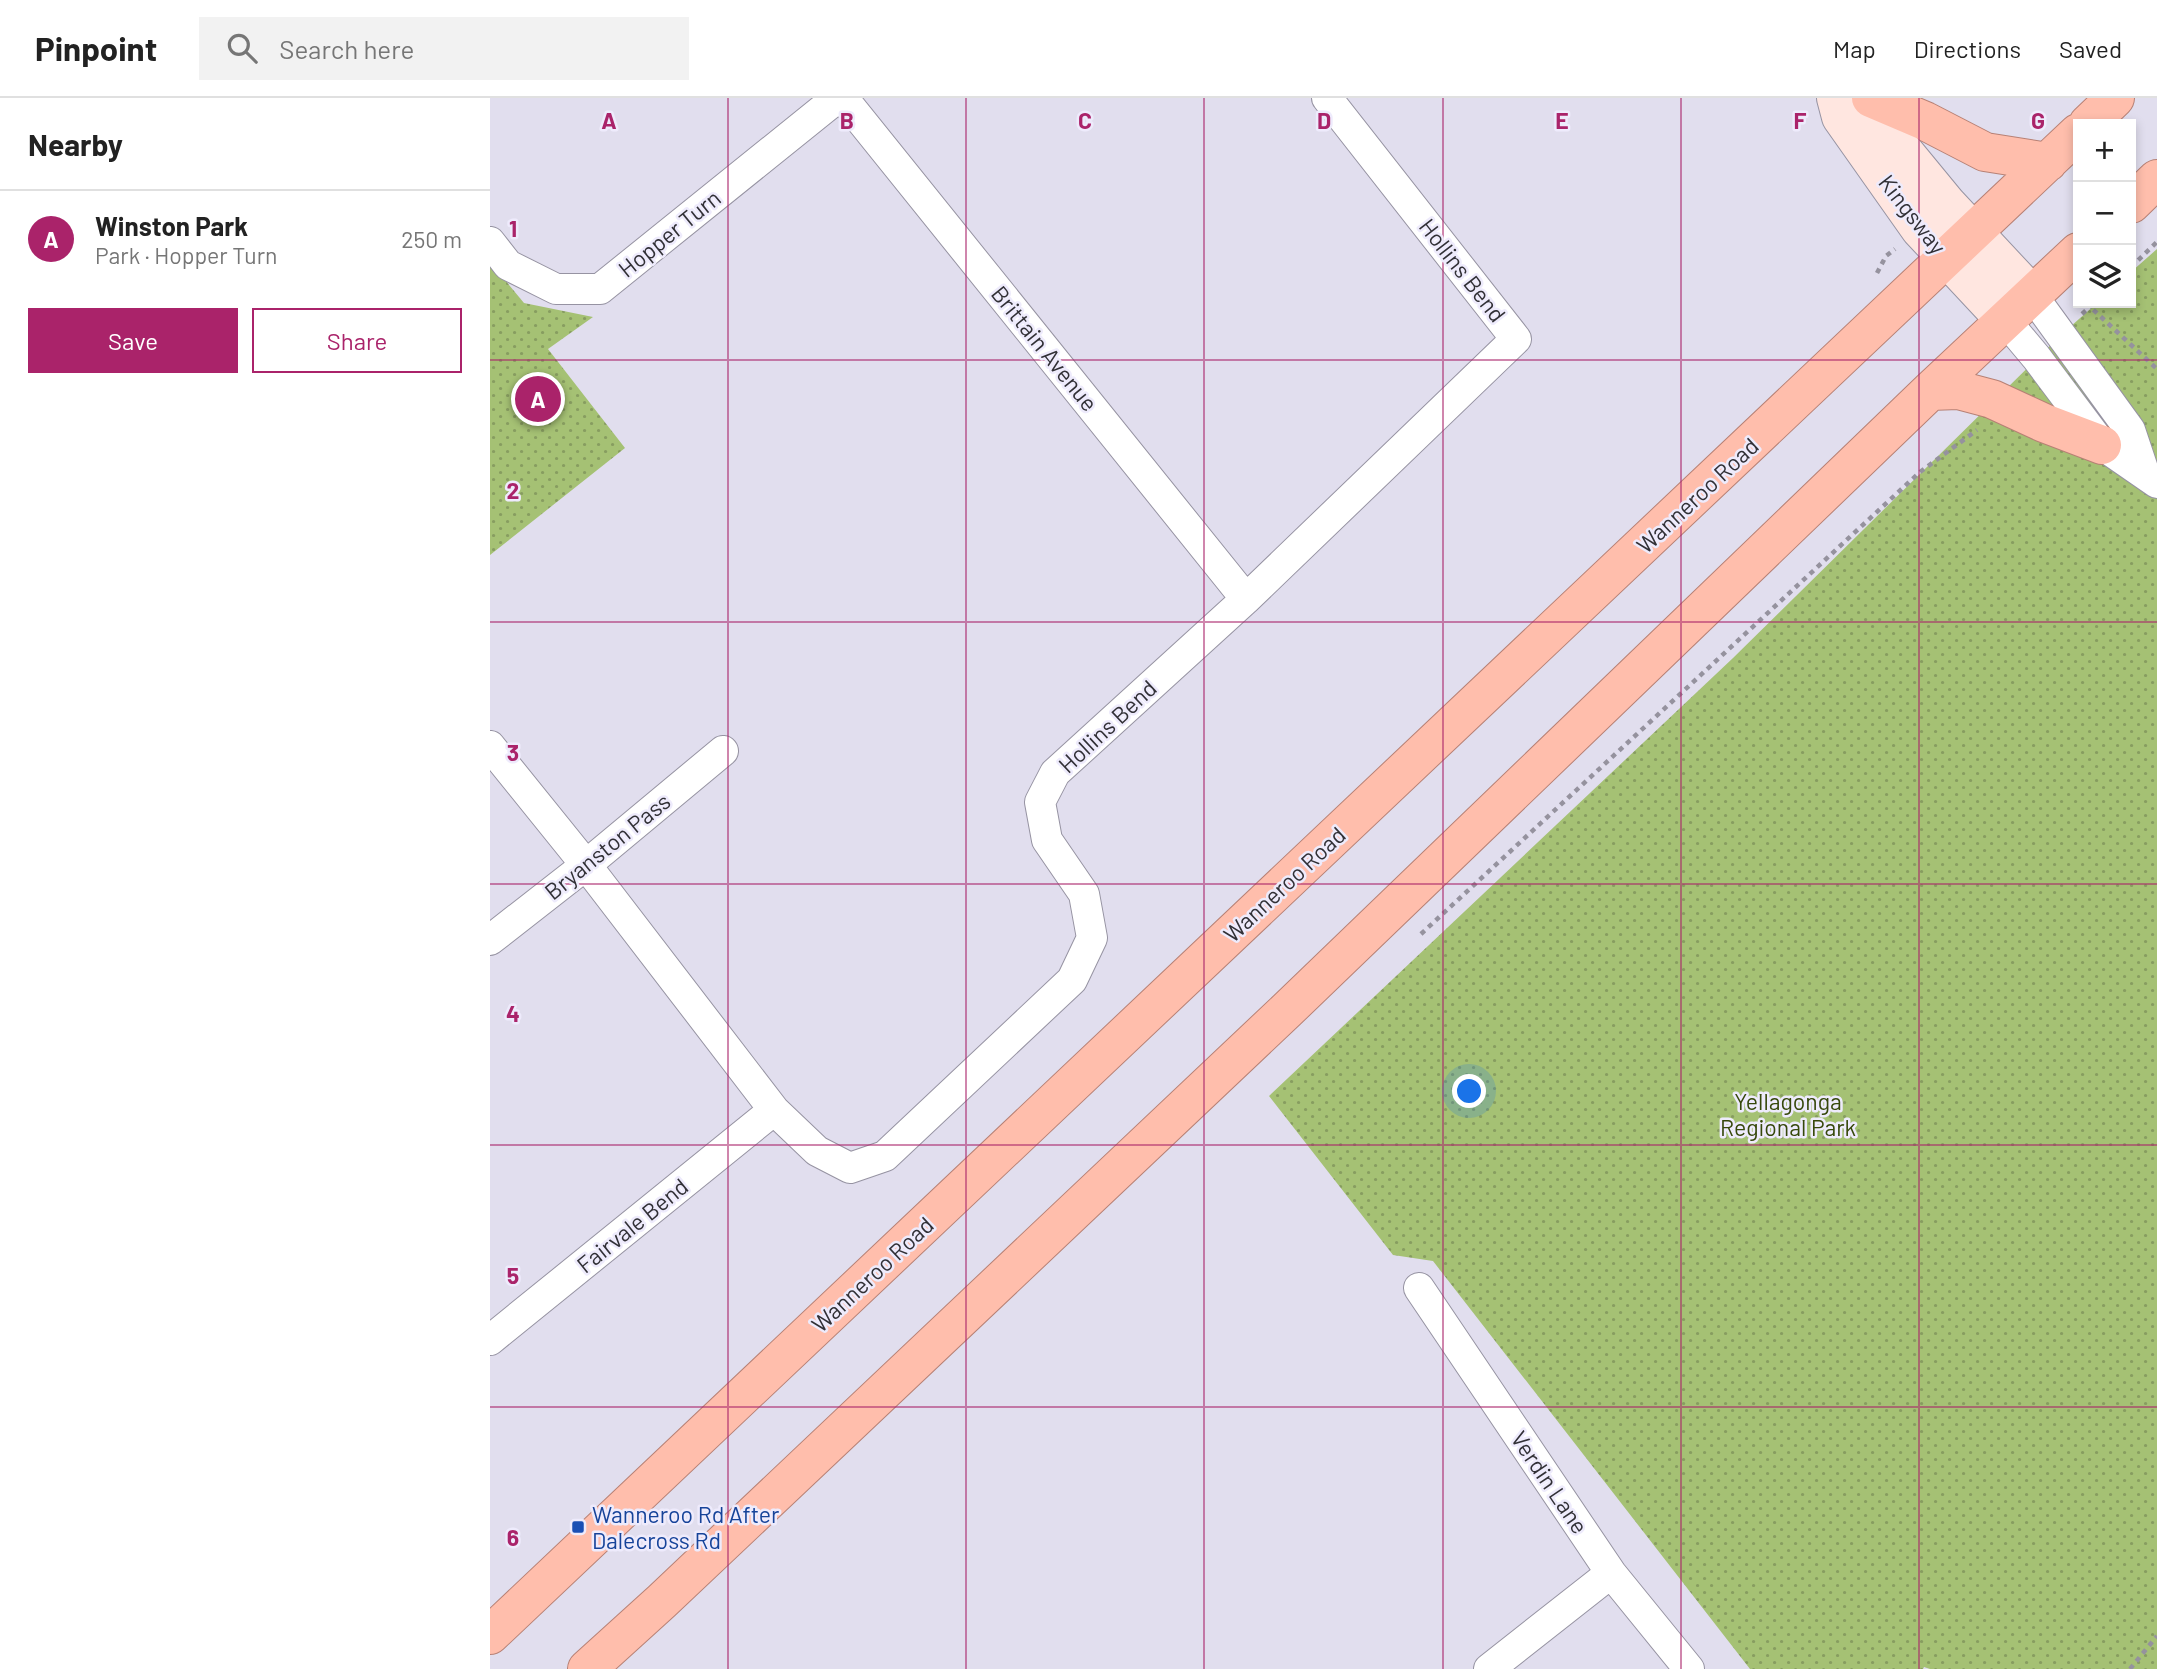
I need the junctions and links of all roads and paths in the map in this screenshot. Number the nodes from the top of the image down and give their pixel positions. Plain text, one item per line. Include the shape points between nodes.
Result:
1 (837, 98) edge
2 (842, 98) edge
3 (1327, 98) edge
4 (1836, 98) edge
5 (1853, 98) edge
6 (1871, 98) edge
7 (2115, 98) edge
8 (2093, 119) edge
9 (2073, 138) edge
10 (2048, 162) junction
11 (2157, 179) edge
12 (2136, 199) edge
13 (490, 242) edge
14 (2157, 242) edge
15 (1960, 245) junction
16 (2073, 257) edge
17 (2136, 262) edge
18 (2032, 295) junction
19 (2091, 308) edge
20 (2005, 320) junction
21 (2157, 369) edge
22 (1930, 391) junction
23 (2102, 444) junction
24 (2151, 477) edge
25 (1246, 599) junction
26 (490, 746) edge
27 (723, 751) dead end
28 (586, 865) junction
29 (490, 940) edge
30 (774, 1110) junction
31 (1419, 1288) dead end
32 (490, 1340) edge
33 (1611, 1573) junction
34 (490, 1635) edge
35 (2157, 1636) edge
36 (587, 1669) edge
37 (1489, 1669) edge
38 (1689, 1669) edge
39 (2130, 1669) edge

1 - 13 street, Hopper Turn via 600,289 556,289 508,265
2 - 25 street, Brittain Avenue
3 - 25 street, Hollins Bend via 1516,339
4 - 15 main road, Kingsway via 1841,117 1920,229
5 - 15 main road, Kingsway via 1873,114 1937,192
6 - 10 highway via 1985,152
7 - 8 highway
9 - 10 highway, Wanneroo Road
10 - 15 highway, Wanneroo Road
11 - 12 highway
14 - 17 path
15 - 18 main road, Kingsway
15 - 20 main road, Kingsway
15 - 34 highway, Wanneroo Road
16 - 18 highway
18 - 20 highway
18 - 24 street via 2130,430
19 - 21 path
20 - 22 highway
20 - 23 street
22 - 23 highway via 1958,390 1992,399
22 - 36 highway via 1286,1010
23 - 24 street
25 - 30 street, Hollins Bend via 1055,772 1041,802 1047,840 1084,894 1092,938 1072,980 885,1156 850,1168 817,1151
26 - 28 street, Hollins Bend
27 - 28 street, Bryanston Pass
28 - 29 street, Bryanston Pass
28 - 30 street, Hollins Bend
30 - 32 street, Fairvale Bend
31 - 33 street, Verdin Lane
33 - 37 street
33 - 38 street, Verdin Lane
35 - 39 path

